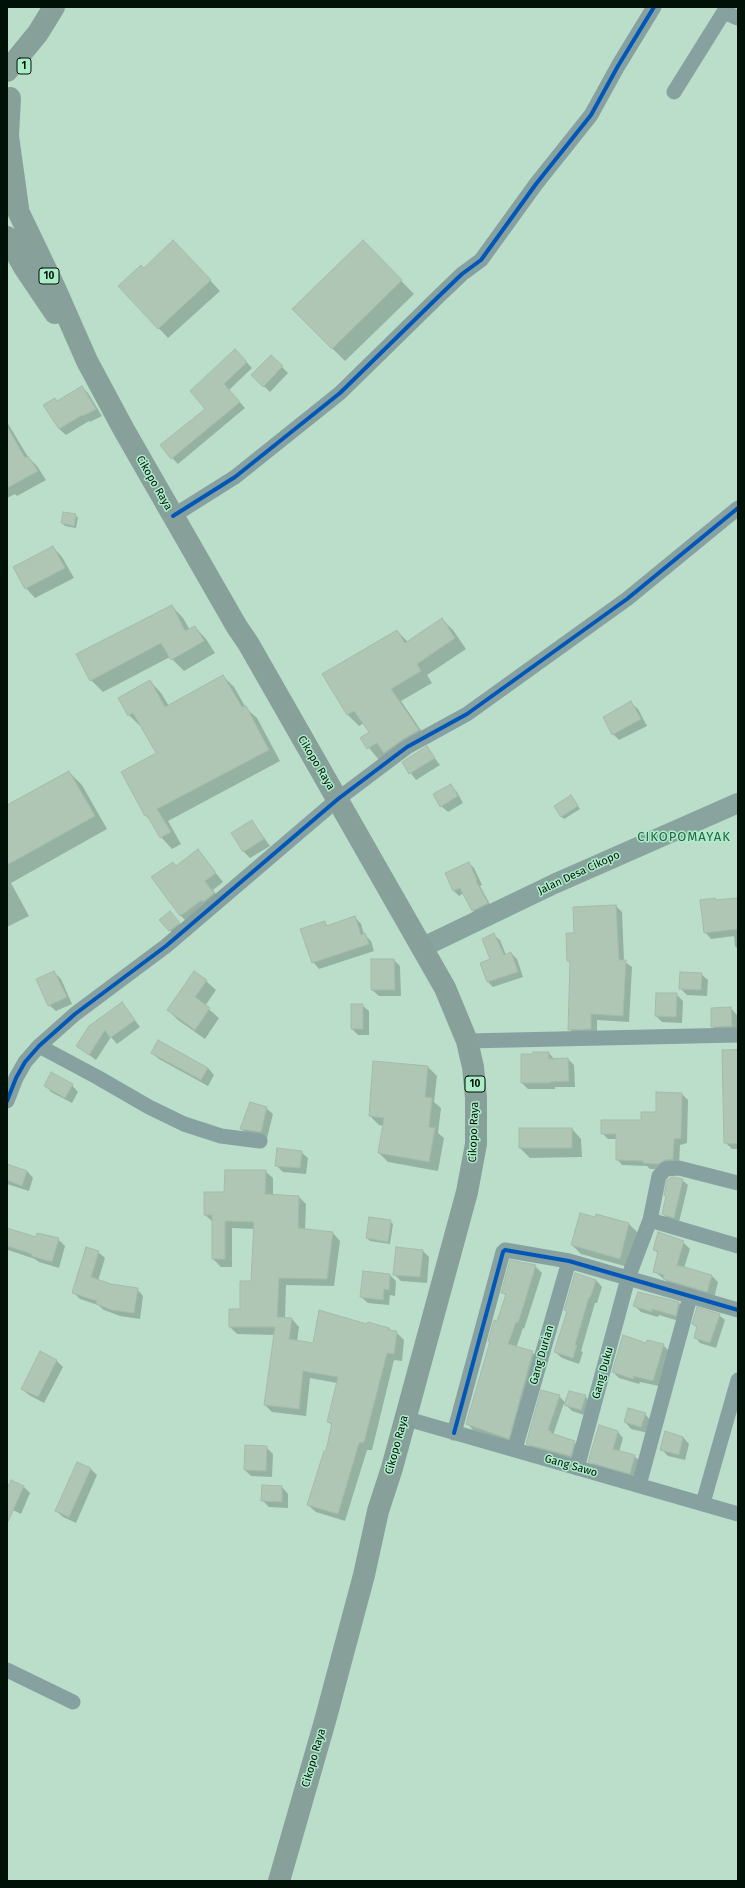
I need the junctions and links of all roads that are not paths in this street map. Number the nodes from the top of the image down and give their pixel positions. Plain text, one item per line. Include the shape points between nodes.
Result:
1 (54, 7) edge
2 (654, 7) edge
3 (725, 10) edge
4 (738, 18) edge
5 (38, 33) junction
6 (7, 71) edge
7 (674, 92) dead end
8 (8, 100) edge
9 (7, 194) edge
10 (19, 213) junction
11 (7, 237) edge
12 (86, 361) junction
13 (738, 508) edge
14 (173, 516) junction
15 (338, 799) junction
16 (738, 803) edge
17 (421, 948) junction
18 (738, 1035) edge
19 (467, 1041) junction
20 (39, 1046) junction
21 (7, 1101) edge
22 (260, 1141) dead end
23 (738, 1183) edge
24 (650, 1220) junction
25 (738, 1246) edge
26 (569, 1261) junction
27 (628, 1278) junction
28 (690, 1296) junction
29 (738, 1310) edge
30 (738, 1380) edge
31 (404, 1418) junction
32 (454, 1433) junction
33 (515, 1449) junction
34 (577, 1468) junction
35 (639, 1485) junction
36 (703, 1503) junction
37 (738, 1514) edge
38 (7, 1670) edge
39 (73, 1702) dead end
40 (279, 1881) edge

1 - 5 highway, 1
2 - 14 street via 590,115 481,260 462,274 340,392 235,477
3 - 4 street
3 - 7 street
5 - 6 highway, 1
5 - 8 highway, 1
8 - 10 highway via 8,136
9 - 10 highway, Cikopo Raya / 10
10 - 12 highway, Cikopo Raya / 10
11 - 12 highway, Cikopo Raya / 10
12 - 14 highway, Cikopo Raya / 10
13 - 15 street via 627,599 467,714 407,747
14 - 15 highway, Cikopo Raya / 10
15 - 17 highway, Cikopo Raya / 10
15 - 20 street via 166,946 75,1014
16 - 17 main road, Jalan Desa Cikopo via 554,884
17 - 19 highway, Cikopo Raya / 10 via 445,988
18 - 19 street
19 - 31 highway, Cikopo Raya / 10 via 476,1098 476,1144 473,1166
20 - 21 street via 25,1062
20 - 22 street via 184,1124 220,1136
23 - 24 street, Gang Duku via 679,1168 666,1169 659,1176
24 - 25 street
24 - 27 street, Gang Duku
26 - 27 street
26 - 32 street via 510,1250 503,1252
26 - 33 street, Gang Durian
27 - 28 street
27 - 34 street, Gang Duku
28 - 29 street
28 - 35 street
30 - 36 street
31 - 32 street, Gang Sawo
31 - 40 highway, Cikopo Raya / 10 via 325,1721
32 - 33 street, Gang Sawo
33 - 34 street, Gang Sawo
34 - 35 street, Gang Sawo
35 - 36 street, Gang Sawo
36 - 37 street, Gang Sawo
38 - 39 street

